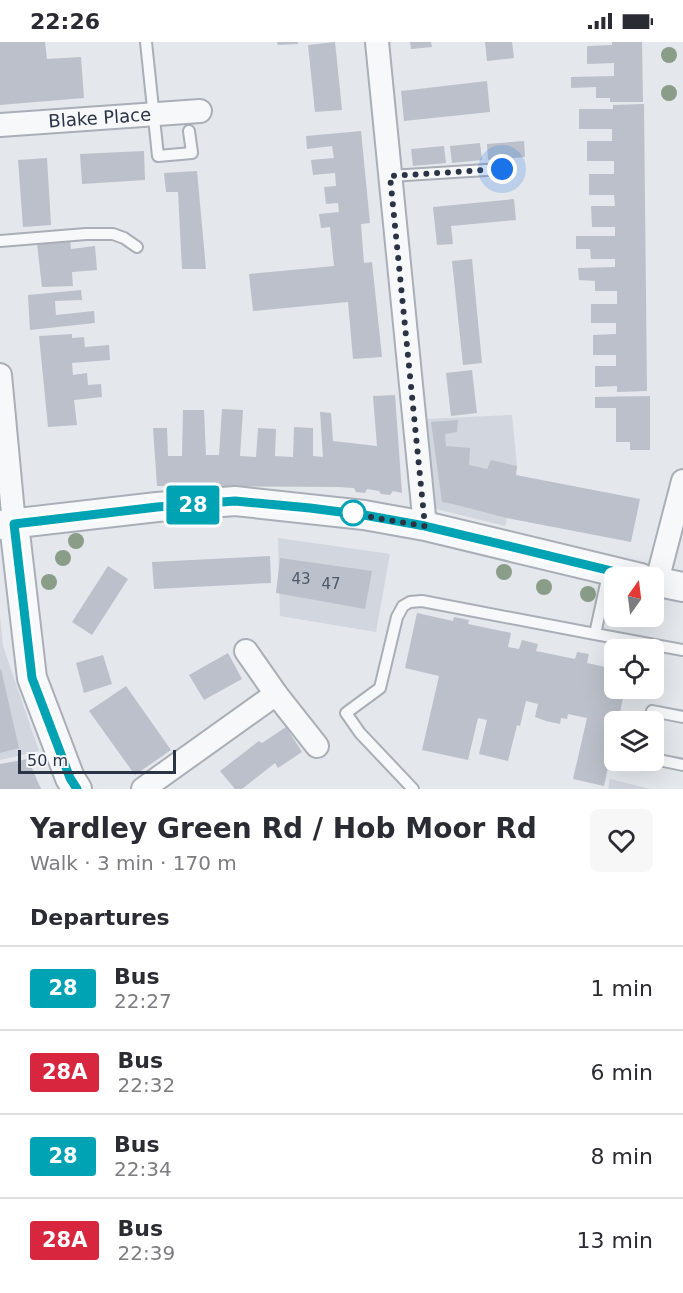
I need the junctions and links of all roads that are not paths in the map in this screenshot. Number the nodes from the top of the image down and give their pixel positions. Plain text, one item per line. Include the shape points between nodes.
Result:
1 (146, 42) edge
2 (377, 42) edge
3 (154, 114) junction
4 (195, 121) joint
5 (0, 125) edge
6 (502, 169) dead end
7 (390, 176) junction
8 (0, 242) edge
9 (137, 247) dead end
10 (0, 375) edge
11 (683, 481) edge
12 (7, 524) edge
13 (425, 526) junction
14 (663, 567) edge
15 (604, 569) edge
16 (604, 593) edge
17 (595, 634) junction
18 (683, 650) edge
19 (246, 651) dead end
20 (276, 694) junction
21 (664, 713) edge
22 (683, 717) edge
23 (317, 746) dead end
24 (664, 761) edge
25 (683, 765) edge
26 (77, 789) edge
27 (143, 789) edge
28 (413, 789) edge

1 - 3 lane
2 - 7 street
3 - 4 street, Blake Place
3 - 4 lane via 158,156 192,153
3 - 5 street, Blake Place
6 - 7 lane
7 - 13 street
8 - 9 lane via 113,234
10 - 12 street
11 - 14 street
12 - 13 street via 235,501
12 - 26 street via 32,678
13 - 15 street
16 - 17 lane
17 - 18 lane
17 - 28 lane via 422,601 403,606 380,688 346,713 360,734
19 - 20 street
20 - 23 street
20 - 27 street
21 - 22 lane
24 - 25 lane

